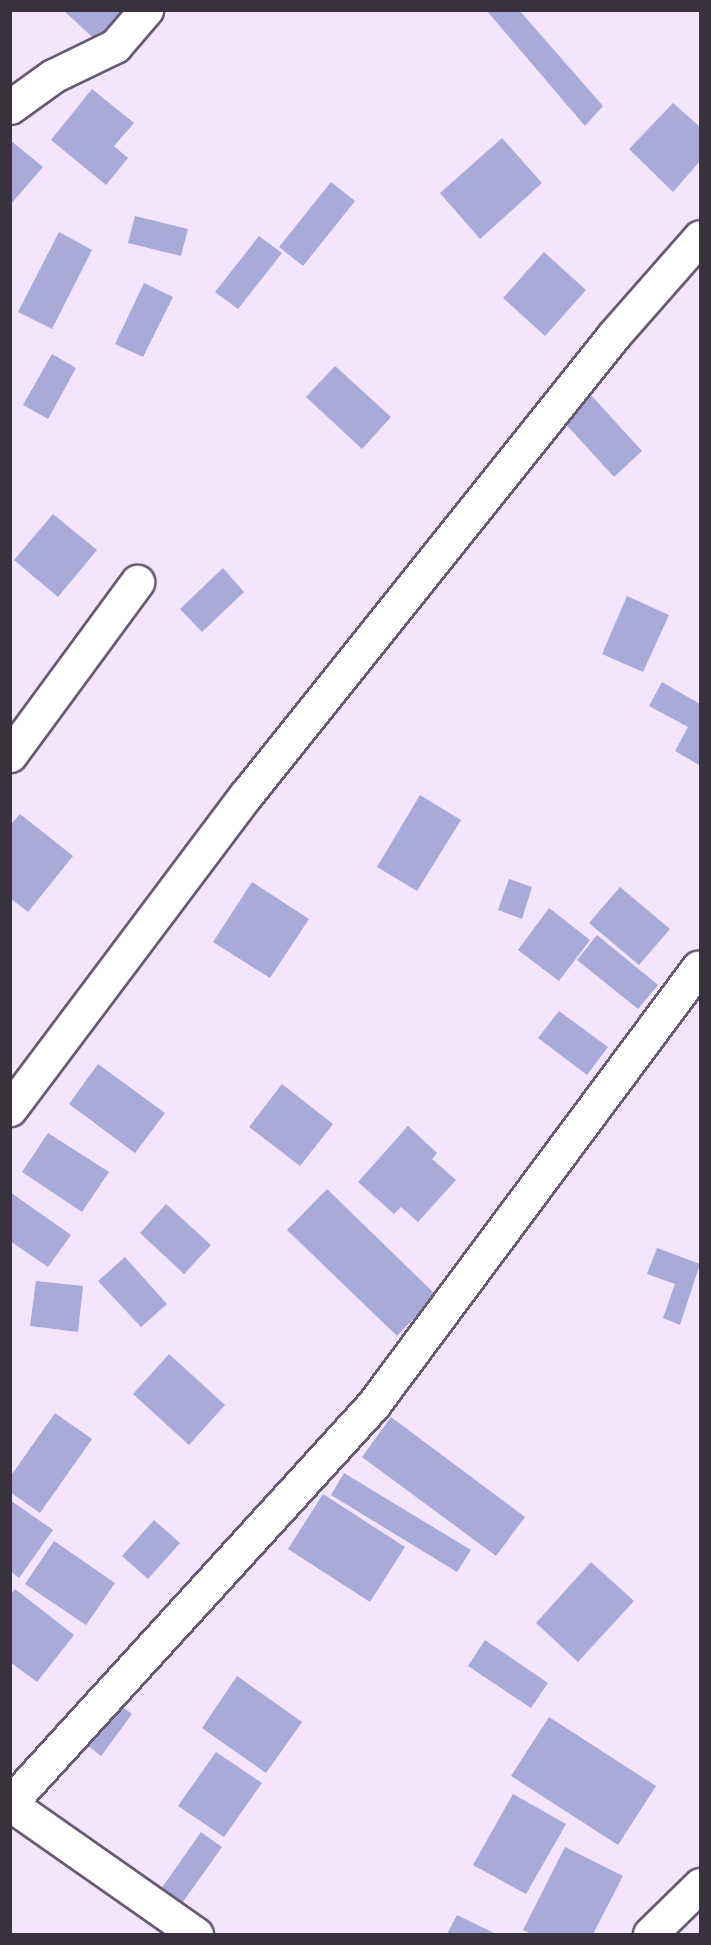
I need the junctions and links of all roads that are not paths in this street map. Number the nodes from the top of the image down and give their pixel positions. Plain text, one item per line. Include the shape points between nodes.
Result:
1 (146, 10) edge
2 (10, 107) edge
3 (700, 237) edge
4 (137, 582) dead end
5 (10, 755) edge
6 (698, 968) dead end
7 (10, 1109) edge
8 (10, 1804) edge
9 (700, 1885) edge
10 (196, 1935) edge
11 (650, 1935) edge

1 - 2 street via 115,46 53,76
3 - 7 street via 614,335 246,795
4 - 5 street
6 - 8 street via 373,1405
8 - 10 street
9 - 11 street

